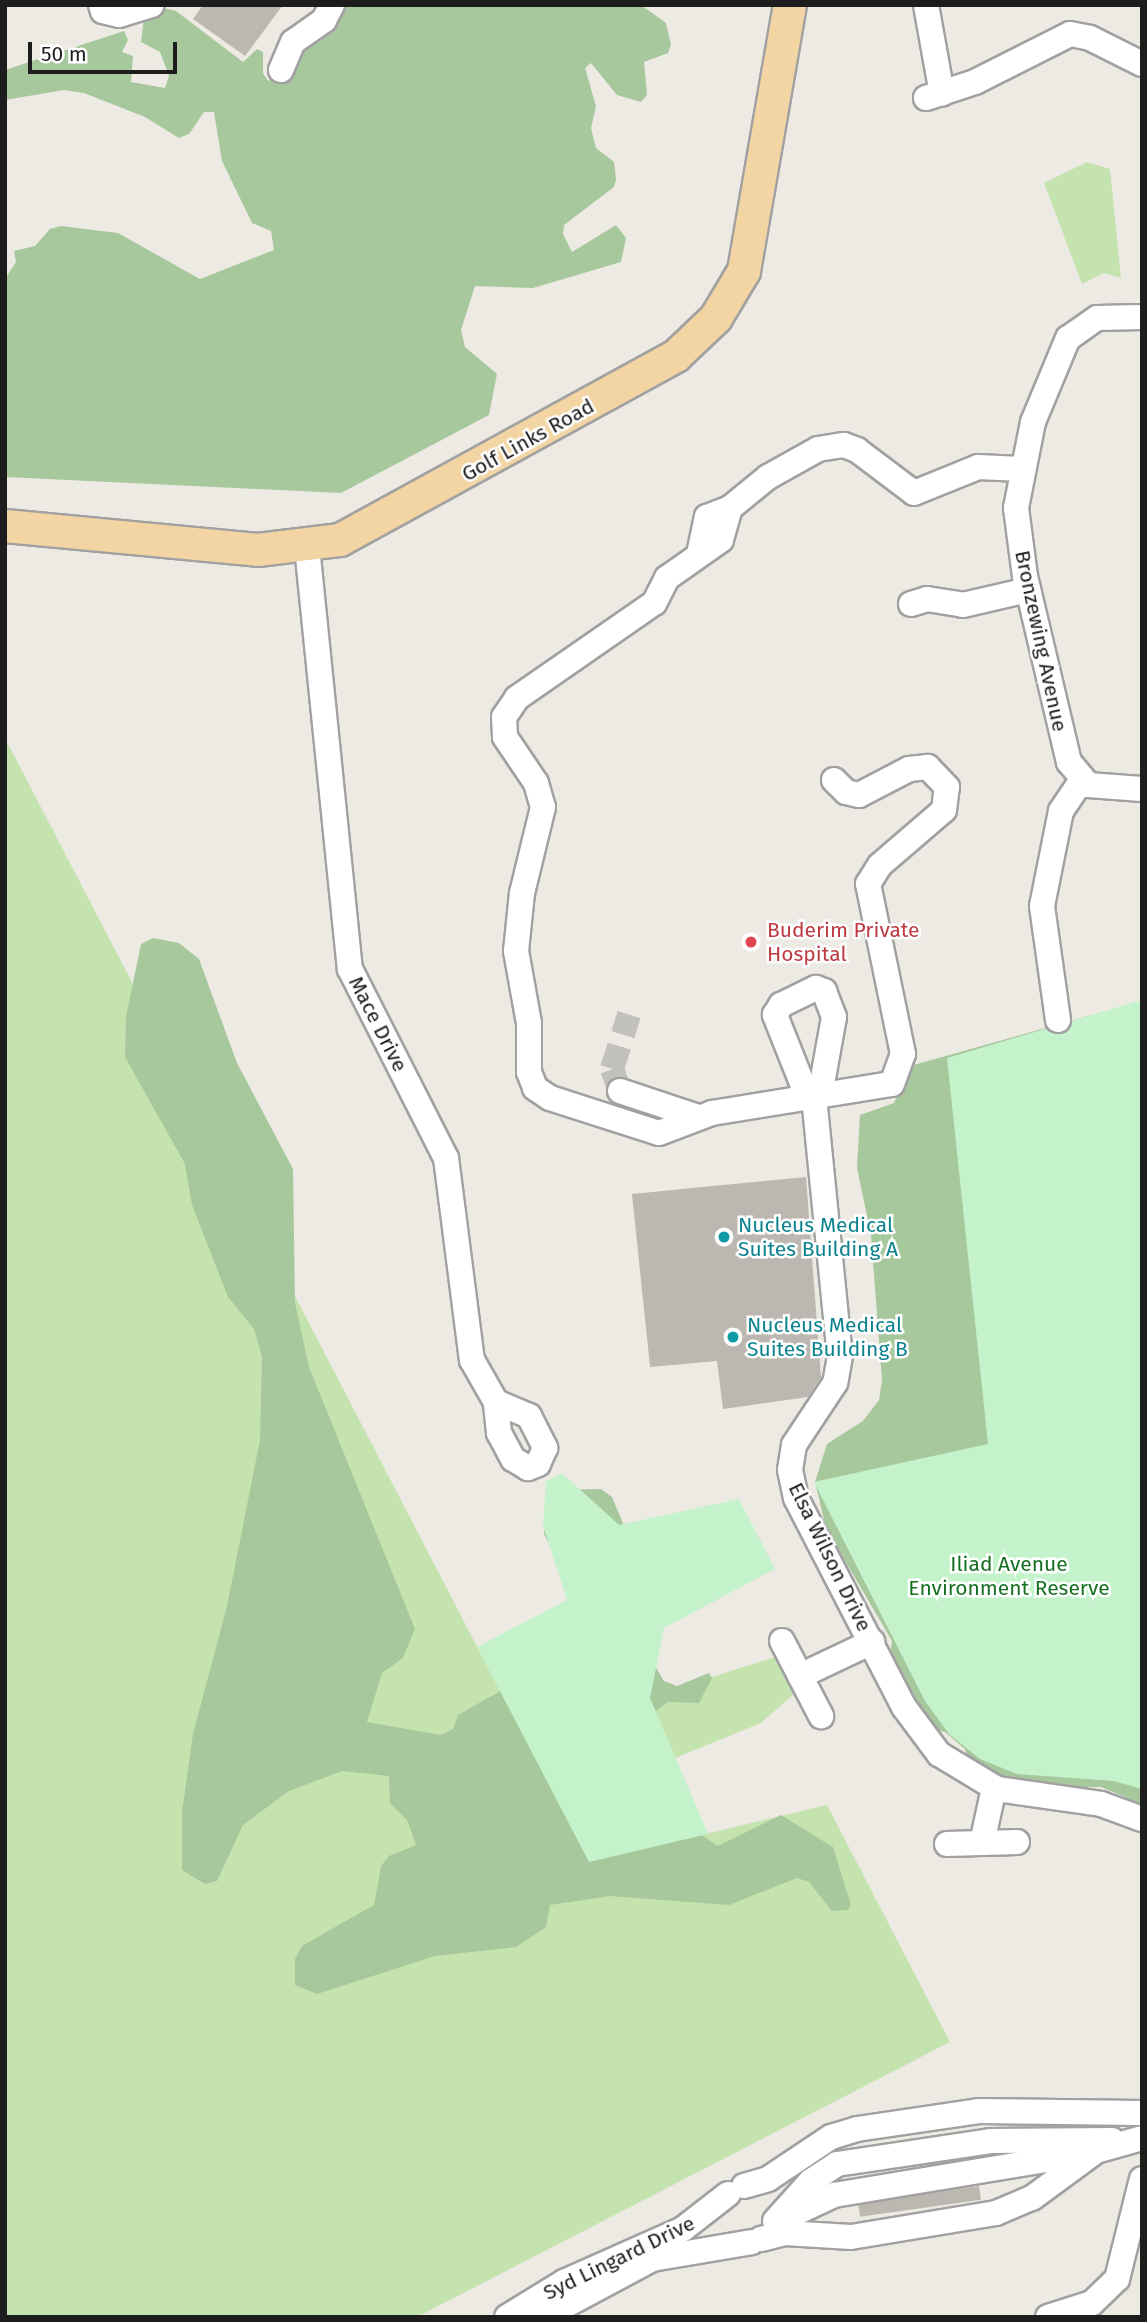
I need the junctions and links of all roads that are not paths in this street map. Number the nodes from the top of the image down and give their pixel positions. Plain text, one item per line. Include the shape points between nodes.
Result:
1 (101, 5) edge
2 (151, 5) edge
3 (331, 5) edge
4 (790, 5) edge
5 (926, 5) edge
6 (1142, 64) edge
7 (281, 70) dead end
8 (1142, 317) edge
9 (1021, 469) junction
10 (5, 526) edge
11 (307, 547) junction
12 (1028, 590) junction
13 (911, 604) dead end
14 (834, 780) dead end
15 (1082, 780) junction
16 (1142, 789) edge
17 (1058, 1020) dead end
18 (620, 1091) dead end
19 (814, 1097) junction
20 (698, 1117) junction
21 (496, 1402) dead end
22 (782, 1641) dead end
23 (872, 1642) junction
24 (800, 1676) junction
25 (821, 1716) dead end
26 (994, 1787) junction
27 (1142, 1819) edge
28 (1017, 1842) dead end
29 (982, 1843) junction
30 (947, 1844) dead end
31 (1142, 2113) edge
32 (1138, 2139) edge
33 (1104, 2147) junction
34 (1142, 2179) edge
35 (736, 2190) junction
36 (765, 2233) junction
37 (507, 2317) edge
38 (544, 2317) edge
39 (1048, 2317) edge

1 - 2 street via 103,11 119,15
3 - 7 street via 324,20 293,42
4 - 11 main road, Golf Links Road via 755,225 744,271 716,318 676,356 428,496 340,540
5 - 6 street via 934,96 1070,34 1090,37
8 - 9 street, Bronzewing Avenue via 1097,318 1068,338 1049,374
9 - 12 street, Bronzewing Avenue via 1016,508
9 - 20 street via 985,466 910,491 857,450 838,445 802,456 730,508 703,520 699,554 667,578 648,607 517,698 502,724 536,783 543,807 516,937 529,1023 531,1082 550,1098 650,1132 668,1131
10 - 11 main road, Golf Links Road via 210,546
11 - 21 street, Mace Drive via 350,969 446,1158 472,1360
12 - 13 street via 963,605 926,598
12 - 15 street, Bronzewing Avenue via 1066,751
14 - 19 street via 846,792 859,795 909,769 928,767 943,779 948,795 938,817 880,866 868,884 902,1046 898,1078 886,1087
15 - 16 street via 1109,790
15 - 17 street via 1058,820 1042,905
18 - 20 street
19 - 20 street
19 - 23 street, Elsa Wilson Drive via 840,1356 830,1392 798,1433 792,1487
22 - 24 street
23 - 24 street
23 - 26 street, Elsa Wilson Drive via 928,1742 968,1776
24 - 25 street
26 - 27 street, Elsa Wilson Drive via 1101,1804
26 - 29 street
28 - 29 street
29 - 30 street
31 - 35 street, Syd Lingard Drive via 979,2111 857,2129 831,2137 768,2179
32 - 33 street, Syd Lingard Drive
32 - 36 street via 990,2141 837,2164 811,2181
33 - 36 street via 1049,2161 826,2197
33 - 36 street, Syd Lingard Drive via 1003,2211 851,2237
34 - 39 street via 1117,2279 1092,2304
35 - 36 street via 769,2195
35 - 36 street via 722,2206 722,2224 734,2238
35 - 37 street, Syd Lingard Drive via 683,2229 564,2282
36 - 38 street, Syd Lingard Drive via 652,2259

